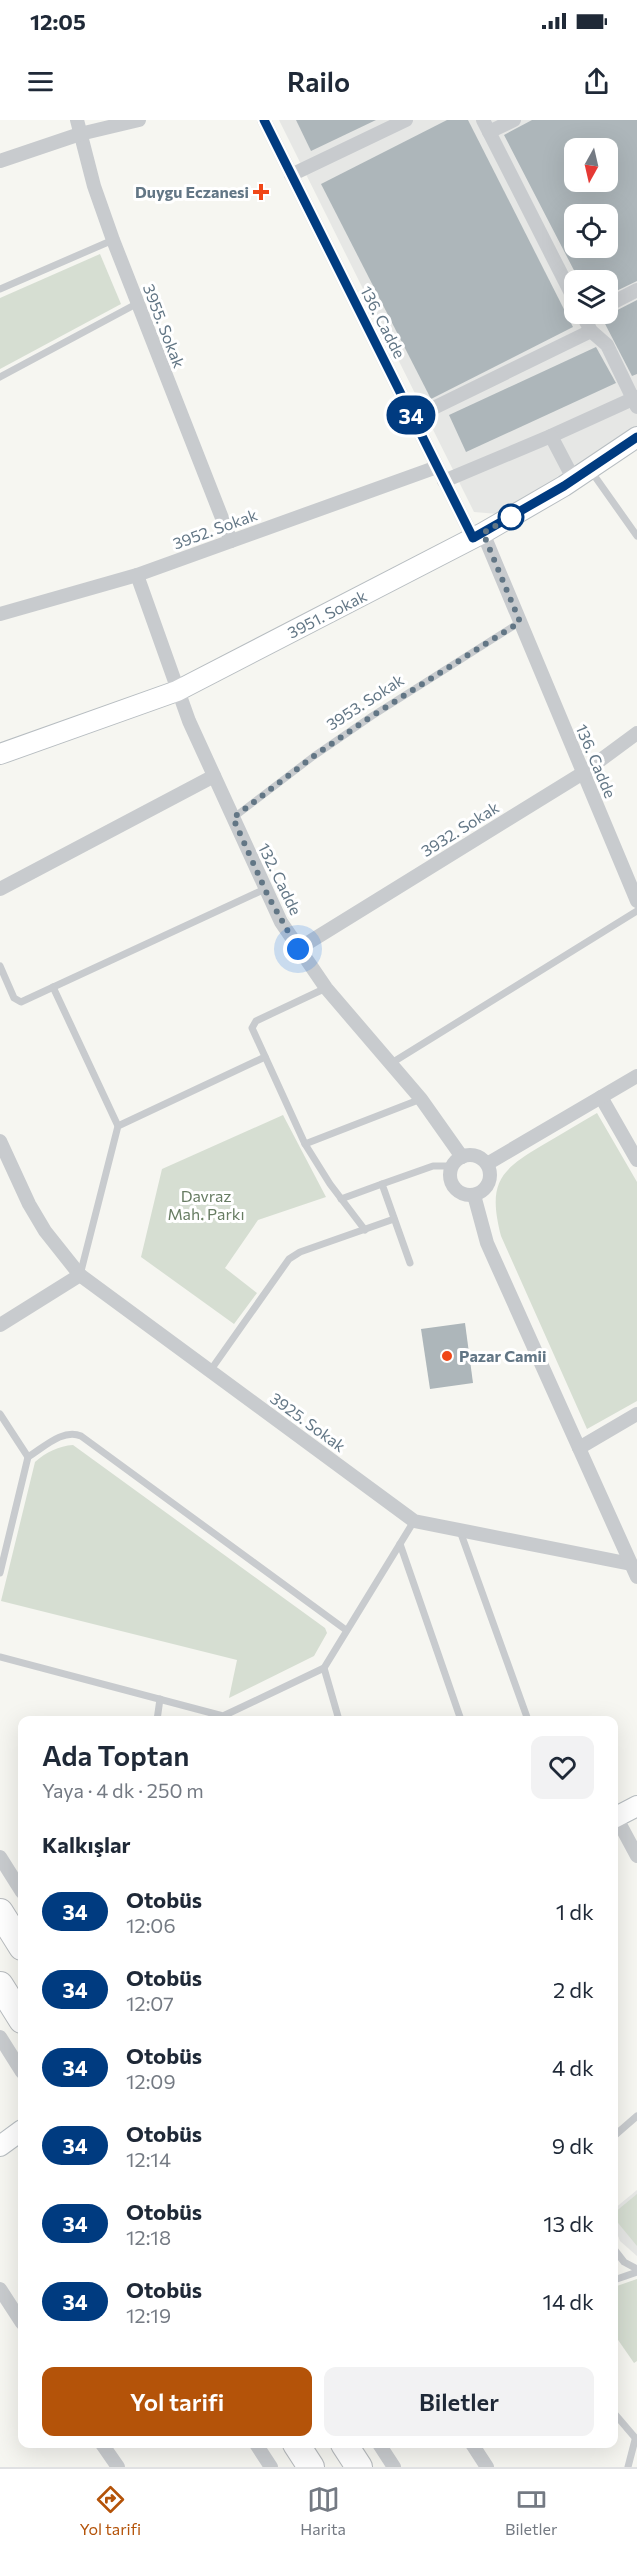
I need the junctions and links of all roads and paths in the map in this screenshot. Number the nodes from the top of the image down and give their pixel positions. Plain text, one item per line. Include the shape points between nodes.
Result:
1 (77, 120) edge
2 (139, 120) edge
3 (264, 120) edge
4 (406, 120) edge
5 (514, 120) edge
6 (486, 126) edge
7 (80, 134) junction
8 (0, 161) edge
9 (291, 175) junction
10 (113, 240) junction
11 (564, 279) edge
12 (0, 289) edge
13 (637, 290) edge
14 (618, 300) edge
15 (138, 303) junction
16 (589, 324) edge
17 (591, 331) junction
18 (0, 377) edge
19 (636, 401) edge
20 (413, 418) junction
21 (551, 436) junction
22 (637, 437) edge
23 (437, 467) junction
24 (582, 475) junction
25 (444, 481) junction
26 (478, 536) junction
27 (637, 536) edge
28 (231, 541) junction
29 (137, 575) junction
30 (0, 614) edge
31 (520, 622) junction
32 (177, 691) junction
33 (637, 733) edge
34 (0, 754) edge
35 (584, 773) junction
36 (214, 776) junction
37 (233, 818) junction
38 (0, 889) edge
39 (265, 890) junction
40 (637, 901) edge
41 (637, 911) edge
42 (298, 949) junction
43 (0, 966) edge
44 (53, 987) junction
45 (326, 988) junction
46 (265, 1057) junction
47 (390, 1064) junction
48 (637, 1076) edge
49 (601, 1097) junction
50 (421, 1099) junction
51 (118, 1126) junction
52 (0, 1141) edge
53 (305, 1144) junction
54 (637, 1160) edge
55 (457, 1162) junction
56 (4, 1163) edge
57 (487, 1164) junction
58 (382, 1184) junction
59 (474, 1195) junction
60 (340, 1199) junction
61 (394, 1219) junction
62 (365, 1230) junction
63 (410, 1263) dead end
64 (80, 1275) junction
65 (0, 1325) edge
66 (210, 1371) junction
67 (0, 1414) edge
68 (637, 1414) edge
69 (579, 1448) junction
70 (28, 1457) junction
71 (414, 1521) junction
72 (460, 1530) junction
73 (400, 1544) junction
74 (634, 1571) edge
75 (0, 1573) edge
76 (346, 1630) junction
77 (0, 1657) edge
78 (324, 1668) junction
79 (160, 1699) junction
80 (158, 1716) edge
81 (216, 1716) edge
82 (227, 1716) edge
83 (338, 1716) edge
84 (460, 1716) edge
85 (527, 1716) edge
86 (637, 1806) edge
87 (618, 1816) edge
88 (618, 1822) edge
89 (637, 1856) edge
90 (0, 1857) edge
91 (18, 1886) edge
92 (0, 1912) edge
93 (18, 1941) edge
94 (0, 1985) edge
95 (18, 2014) edge
96 (0, 2037) edge
97 (18, 2066) edge
98 (637, 2116) edge
99 (618, 2133) edge
100 (18, 2134) edge
101 (0, 2146) edge
102 (618, 2254) edge
103 (637, 2270) edge
104 (618, 2278) edge
105 (0, 2289) edge
106 (18, 2317) edge
107 (618, 2418) edge
108 (636, 2440) edge
109 (105, 2448) edge
110 (259, 2448) edge
111 (299, 2448) edge
112 (347, 2448) edge
113 (382, 2448) edge
114 (475, 2448) edge
115 (118, 2467) edge
116 (271, 2467) edge
117 (311, 2467) edge
118 (359, 2467) edge
119 (394, 2467) edge
120 (487, 2467) edge
121 (628, 2467) edge

1 - 7 street, 3955. Sokak
2 - 7 street
3 - 9 street, 136. Cadde
4 - 9 street
5 - 6 street
6 - 11 street
7 - 8 street
7 - 10 street, 3955. Sokak
9 - 20 street, 136. Cadde
10 - 12 lane
10 - 15 street, 3955. Sokak
13 - 14 street
15 - 18 lane
15 - 28 street, 3955. Sokak
16 - 17 street
17 - 19 street via 607,345
17 - 20 street
19 - 21 street
20 - 23 street, 136. Cadde
21 - 24 street
21 - 25 street
22 - 24 street, 3951. Sokak
23 - 25 street, 136. Cadde
23 - 28 street, 3952. Sokak
24 - 26 street, 3951. Sokak
24 - 27 lane
25 - 26 street, 136. Cadde
26 - 31 street, 136. Cadde
26 - 32 street, 3951. Sokak
28 - 29 street, 3952. Sokak
29 - 30 street, 3952. Sokak
29 - 32 street, 132. Cadde
31 - 35 street, 136. Cadde
31 - 37 lane, 3953. Sokak via 372,716
32 - 34 street, 3951. Sokak
32 - 36 street, 132. Cadde
33 - 35 street, 3932. Sokak
35 - 40 street, 136. Cadde
35 - 42 street, 3932. Sokak
36 - 37 street, 132. Cadde
36 - 38 street
37 - 39 street, 132. Cadde
39 - 42 street, 132. Cadde
39 - 44 lane
41 - 47 lane
42 - 45 street, 132. Cadde
43 - 44 lane via 18,1001
44 - 51 lane
45 - 46 lane via 254,1023 253,1031
45 - 47 street, 132. Cadde
46 - 51 lane
46 - 53 lane
47 - 50 street, 132. Cadde
48 - 49 street
49 - 54 street
49 - 57 street
50 - 53 lane
50 - 55 street, 132. Cadde
51 - 64 lane
52 - 56 street, 3925. Sokak
53 - 60 lane
55 - 57 street via 475,1156
55 - 58 lane
55 - 59 street via 453,1185 463,1194
56 - 64 street, 3925. Sokak via 45,1231
57 - 59 street via 490,1181
58 - 60 lane
58 - 61 lane
59 - 69 street via 487,1243
60 - 62 lane
61 - 62 lane
61 - 63 lane
62 - 66 lane via 289,1259
64 - 65 street
64 - 66 street, 3925. Sokak
66 - 71 street, 3925. Sokak
67 - 70 lane
68 - 69 street
69 - 74 street
70 - 75 lane
70 - 76 lane via 68,1433 81,1436
71 - 72 street, 3925. Sokak
71 - 73 lane
72 - 74 street, 3925. Sokak
72 - 85 lane
73 - 76 lane
73 - 84 lane
76 - 78 lane
77 - 79 lane
78 - 82 lane
78 - 83 lane
79 - 80 lane
79 - 81 lane
86 - 87 street
88 - 89 street
90 - 91 street
92 - 93 highway
94 - 95 highway
96 - 97 street
98 - 99 lane
100 - 101 street
102 - 103 lane
103 - 104 lane
105 - 106 street
107 - 108 lane
108 - 121 lane
109 - 115 street
110 - 116 street
111 - 117 highway
112 - 118 highway
113 - 119 street
114 - 120 street

